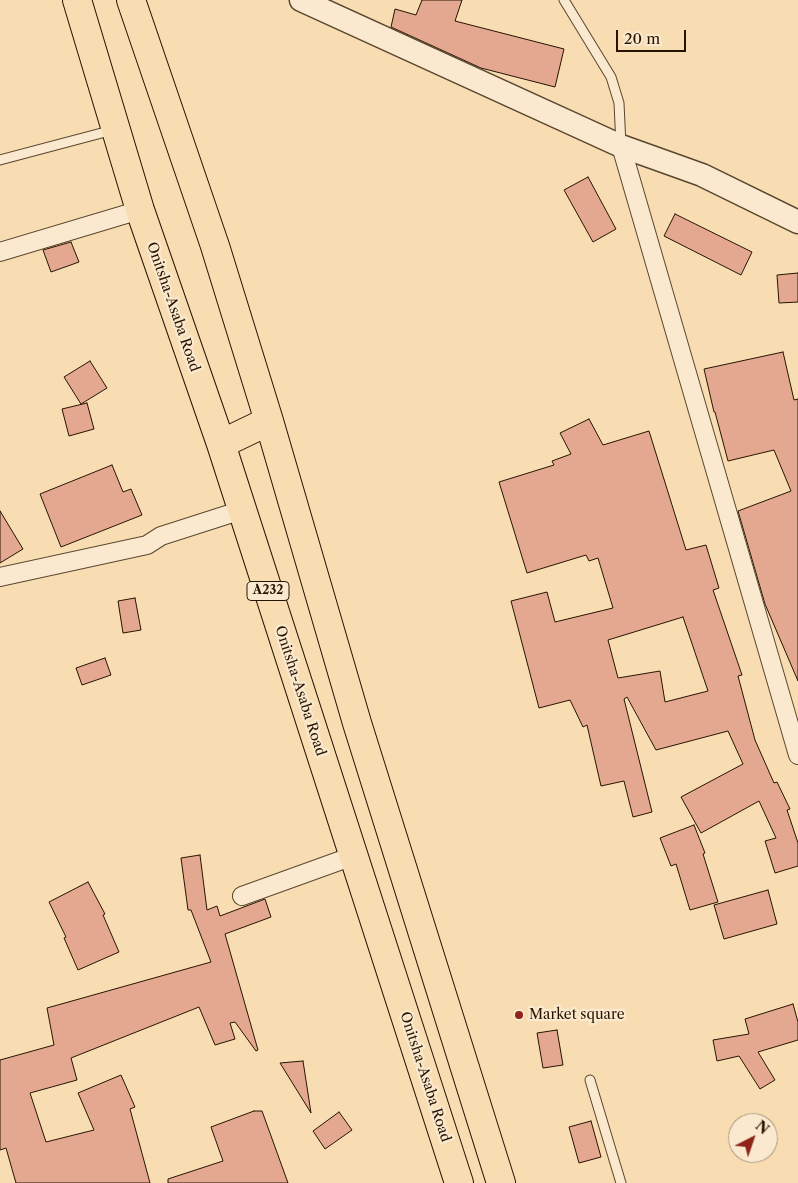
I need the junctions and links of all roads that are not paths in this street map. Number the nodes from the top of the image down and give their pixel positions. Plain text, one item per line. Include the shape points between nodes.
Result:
1 (76, 0) edge
2 (301, 0) edge
3 (564, 0) edge
4 (135, 2) edge
5 (115, 130) junction
6 (621, 146) junction
7 (0, 160) edge
8 (140, 210) junction
9 (798, 222) edge
10 (0, 252) edge
11 (269, 421) junction
12 (221, 444) junction
13 (242, 510) junction
14 (0, 577) edge
15 (798, 755) edge
16 (353, 856) junction
17 (242, 896) dead end
18 (590, 1080) dead end
19 (459, 1183) edge
20 (501, 1183) edge
21 (621, 1183) edge

1 - 5 highway, Onitsha-Asaba Road / A232
2 - 6 street
3 - 6 lane via 611,77 618,103
4 - 11 highway
5 - 7 lane
5 - 8 highway, Onitsha-Asaba Road / A232
6 - 9 street via 702,175
6 - 15 street
8 - 10 street
8 - 12 highway, Onitsha-Asaba Road / A232
11 - 12 highway
11 - 20 highway via 357,723
12 - 13 highway, Onitsha-Asaba Road / A232
13 - 14 street via 161,536 147,545
13 - 16 highway, Onitsha-Asaba Road / A232
16 - 17 street
16 - 19 highway, Onitsha-Asaba Road / A232
18 - 21 lane

